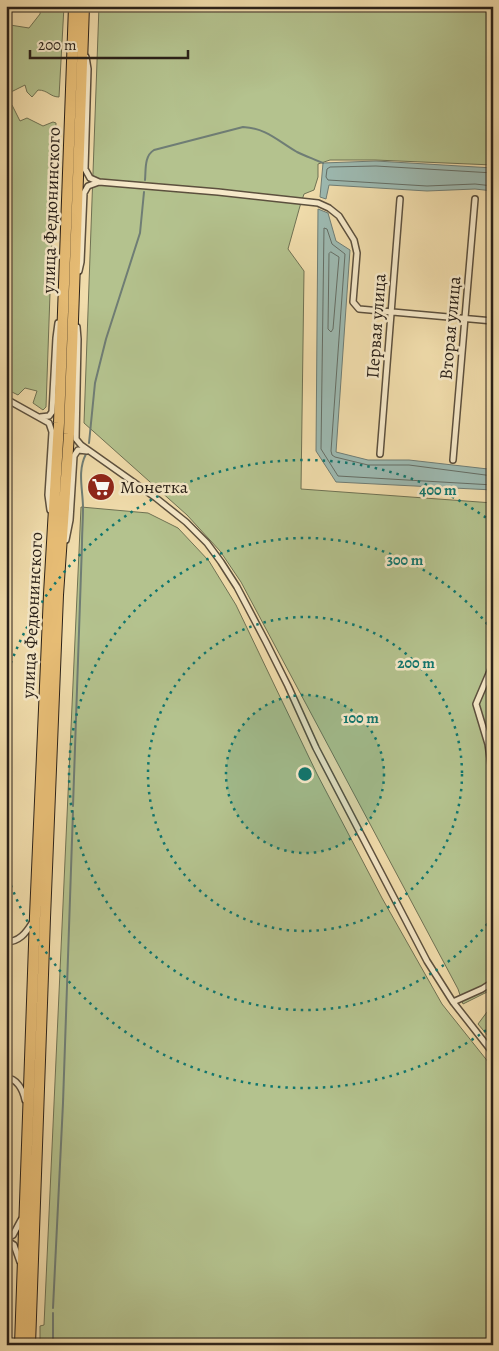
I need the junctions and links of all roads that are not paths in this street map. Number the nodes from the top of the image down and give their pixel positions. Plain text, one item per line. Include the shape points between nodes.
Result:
1 (74, 6) edge
2 (84, 6) edge
3 (82, 36) junction
4 (99, 182) junction
5 (400, 199) dead end
6 (475, 199) dead end
7 (70, 291) junction
8 (391, 312) junction
9 (465, 319) junction
10 (493, 321) edge
11 (6, 399) edge
12 (40, 417) junction
13 (90, 451) junction
14 (380, 454) dead end
15 (453, 460) dead end
16 (52, 537) junction
17 (60, 568) junction
18 (493, 664) edge
19 (493, 779) edge
20 (35, 916) junction
21 (6, 942) edge
22 (493, 982) edge
23 (453, 1002) junction
24 (493, 1053) edge
25 (8, 1078) edge
26 (28, 1117) junction
27 (25, 1211) junction
28 (6, 1239) edge
29 (22, 1271) junction
30 (20, 1345) edge
31 (30, 1345) edge

1 - 7 highway, улица Федюнинского
2 - 3 highway, улица Федюнинского
3 - 4 street via 88,68 85,169 90,178
3 - 7 highway, улица Федюнинского
4 - 7 street via 88,186 84,193 81,262
4 - 8 street via 318,203 339,216 354,240 357,254 355,306 364,311
5 - 8 street, Первая улица
6 - 9 street, Вторая улица
7 - 12 street via 56,338 52,412 46,418
7 - 13 street via 78,339 75,436 78,443
7 - 16 highway, улица Федюнинского
7 - 17 highway, улица Федюнинского via 69,434
8 - 9 street
8 - 14 street, Первая улица
9 - 10 street
9 - 15 street, Вторая улица
11 - 12 street
12 - 16 street via 52,429 48,495
13 - 17 street via 80,450 74,456 70,520
13 - 23 street via 186,522 221,562 288,686 316,748 392,895
16 - 20 highway, улица Федюнинского
17 - 31 highway, улица Федюнинского
18 - 19 street via 476,704 488,744
20 - 21 street via 27,932 13,942
20 - 26 highway, улица Федюнинского
22 - 23 street
23 - 24 street
25 - 26 street via 22,1090
26 - 27 highway, улица Федюнинского
27 - 28 street via 17,1231
27 - 29 highway, улица Федюнинского
28 - 29 street via 15,1248
29 - 30 highway, улица Федюнинского

